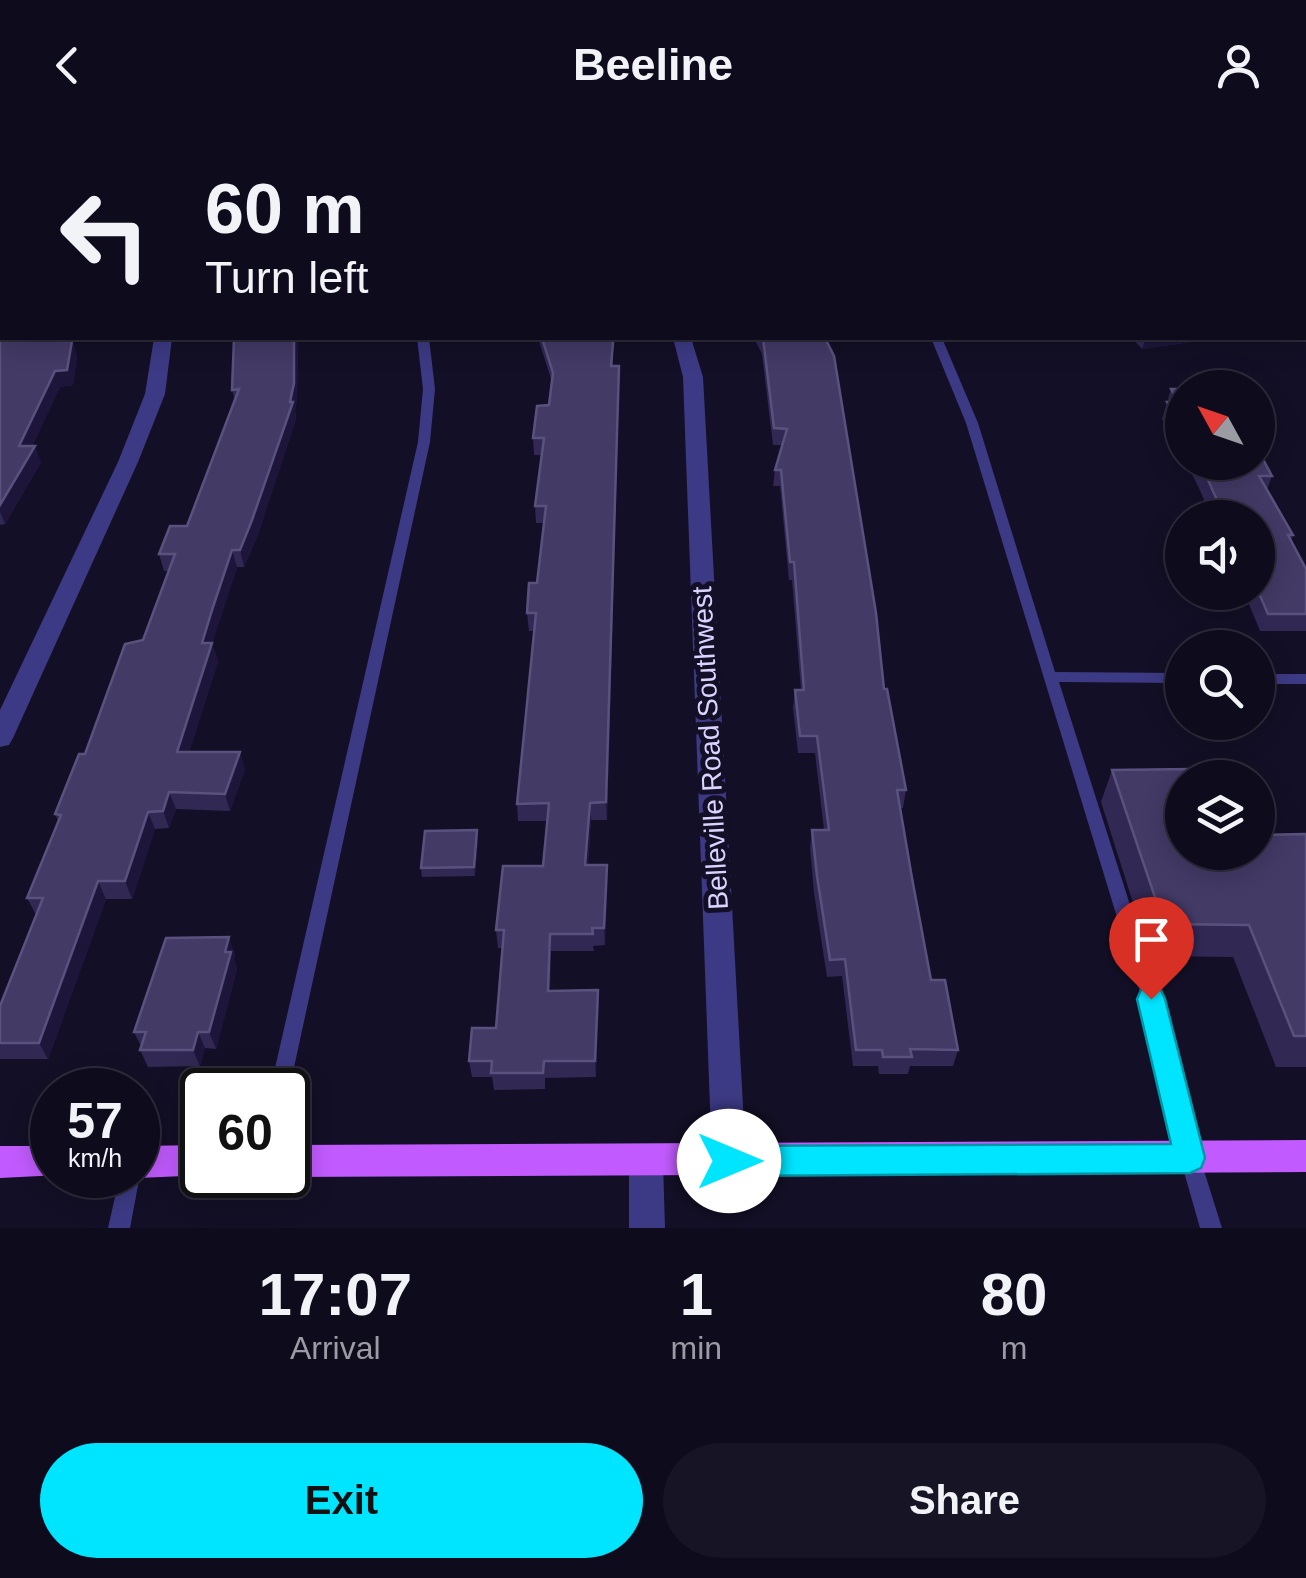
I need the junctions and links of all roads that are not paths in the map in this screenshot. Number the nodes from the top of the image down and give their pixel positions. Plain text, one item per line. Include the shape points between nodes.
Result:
1 (163, 340) edge
2 (422, 340) edge
3 (683, 340) edge
4 (937, 340) edge
5 (1052, 677) junction
6 (1165, 678) edge
7 (1275, 679) edge
8 (1306, 680) edge
9 (0, 738) edge
10 (285, 1068) edge
11 (1306, 1156) edge
12 (1190, 1158) junction
13 (310, 1161) edge
14 (729, 1161) junction
15 (0, 1162) edge
16 (30, 1162) edge
17 (646, 1162) junction
18 (125, 1198) edge
19 (119, 1228) edge
20 (647, 1228) edge
21 (1211, 1228) edge

1 - 9 street via 155,394 128,462
2 - 10 lane via 429,390 424,442
3 - 14 street, Belleville Road Southwest via 693,377
4 - 5 lane via 979,441
5 - 6 lane
5 - 12 lane via 1151,999
7 - 8 lane
11 - 12 main road
12 - 14 main road
12 - 21 lane
13 - 17 main road
14 - 17 main road
15 - 16 main road
17 - 20 street
18 - 19 lane

